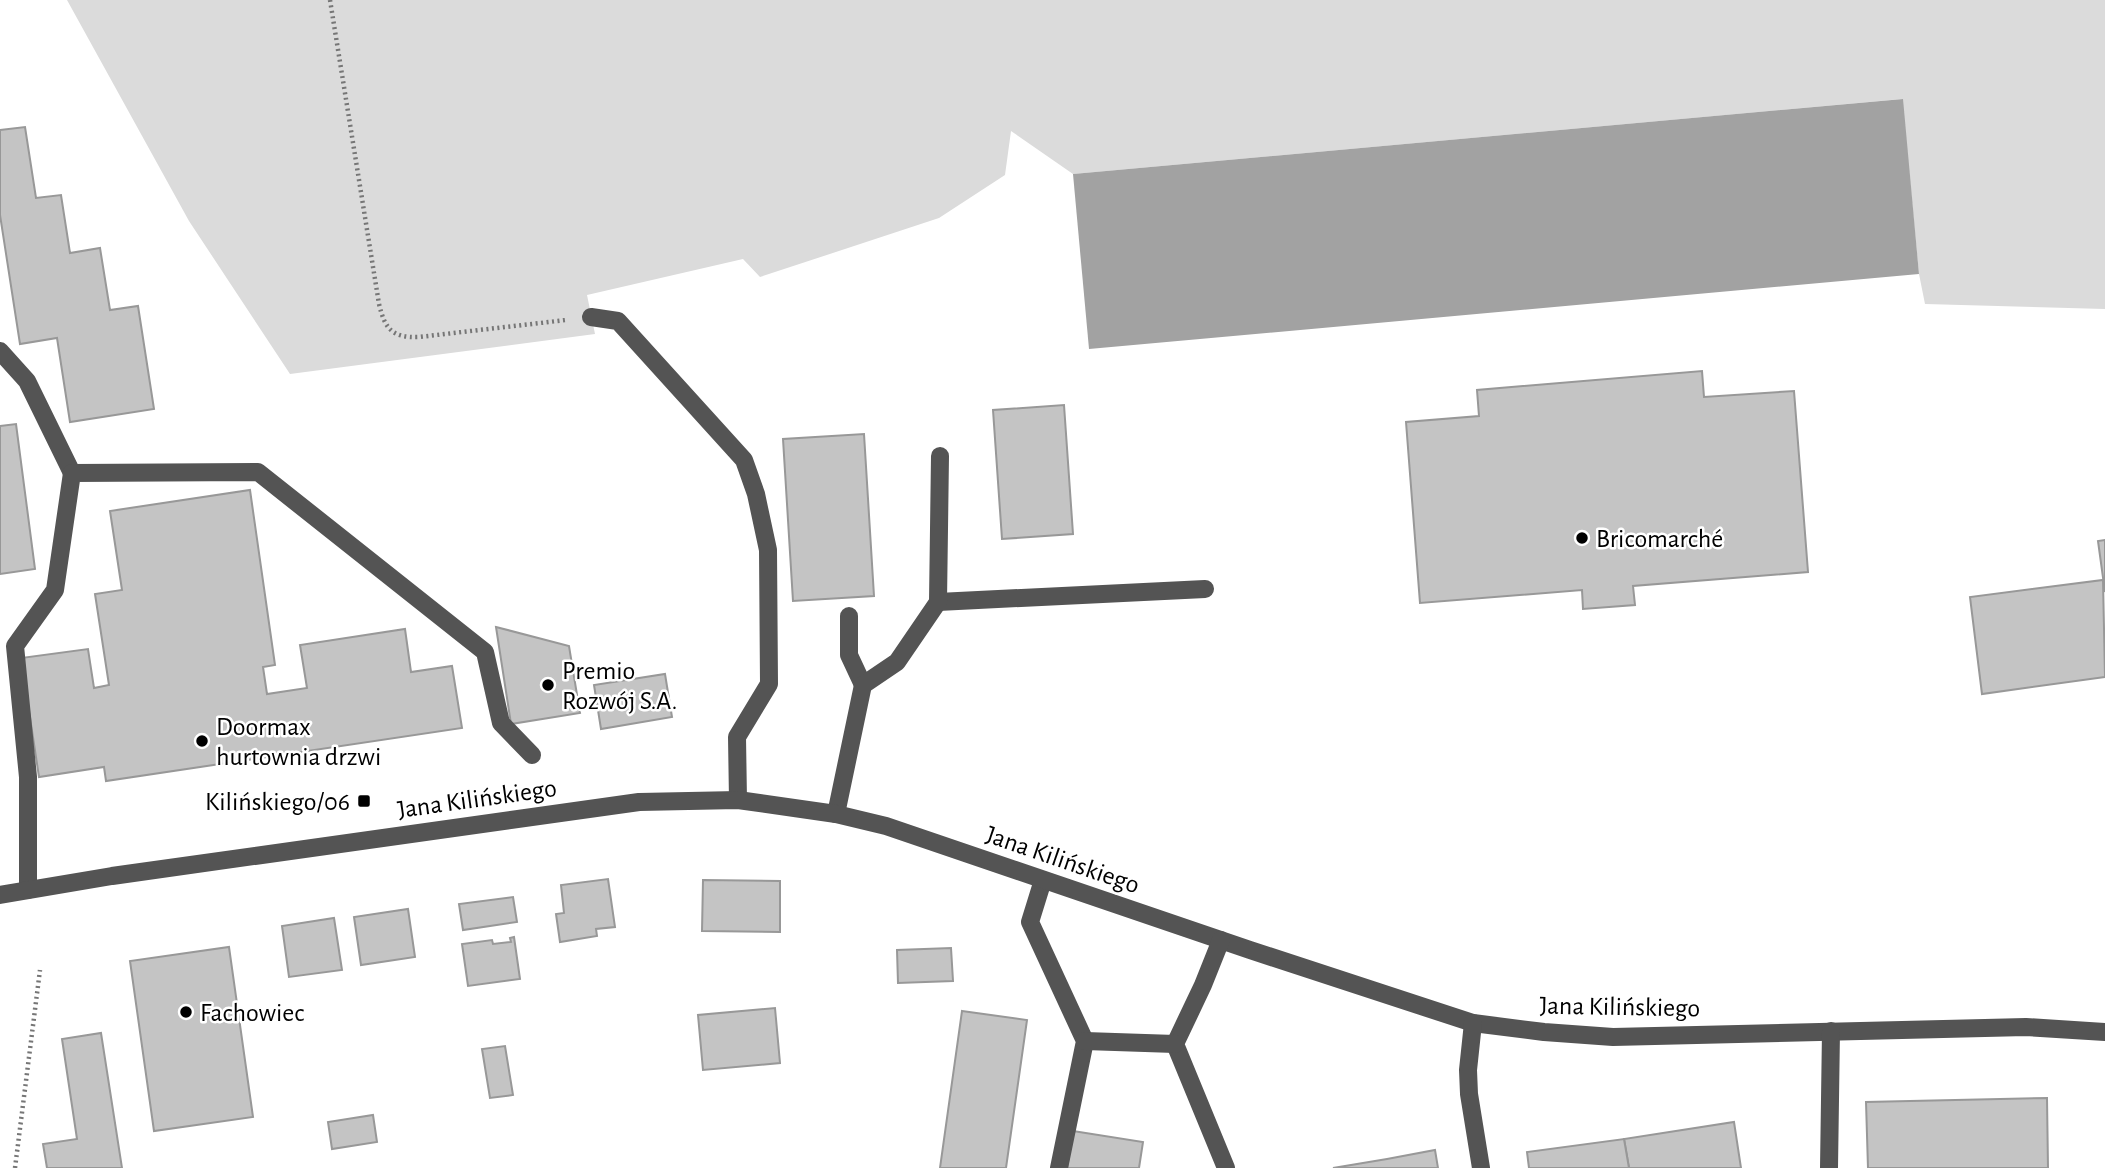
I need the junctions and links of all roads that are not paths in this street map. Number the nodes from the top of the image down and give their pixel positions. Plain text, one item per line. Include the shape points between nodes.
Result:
1 (591, 317) road end
2 (0, 351) edge
3 (940, 456) dead end
4 (72, 473) junction
5 (1205, 589) dead end
6 (938, 602) junction
7 (849, 616) dead end
8 (863, 685) junction
9 (531, 755) dead end
10 (738, 800) junction
11 (835, 814) junction
12 (1043, 880) junction
13 (28, 890) junction
14 (0, 895) edge
15 (1221, 940) junction
16 (1474, 1023) junction
17 (1831, 1031) junction
18 (2105, 1032) edge
19 (1085, 1041) junction
20 (1175, 1044) junction
21 (1059, 1168) edge
22 (1226, 1168) edge
23 (1481, 1168) edge
24 (1829, 1168) edge

1 - 10 street via 618,321 744,460 756,494 768,550 769,684 737,737
2 - 4 street via 27,381
3 - 6 street
4 - 9 street via 258,472 485,652 501,723
4 - 13 street via 55,590 15,646 28,777
5 - 6 street
6 - 8 street via 897,662
7 - 8 street via 849,655
8 - 11 street
10 - 11 street, Jana Kilińskiego
10 - 13 street, Jana Kilińskiego via 639,802
11 - 12 street, Jana Kilińskiego via 886,826
12 - 15 street, Jana Kilińskiego
12 - 19 street via 1030,922
13 - 14 street, Jana Kilińskiego
15 - 16 street, Jana Kilińskiego
15 - 20 street
16 - 17 street, Jana Kilińskiego via 1613,1037
16 - 23 street via 1469,1094
17 - 18 street, Jana Kilińskiego via 2026,1027
17 - 24 street
19 - 20 street
19 - 21 street
20 - 22 street

